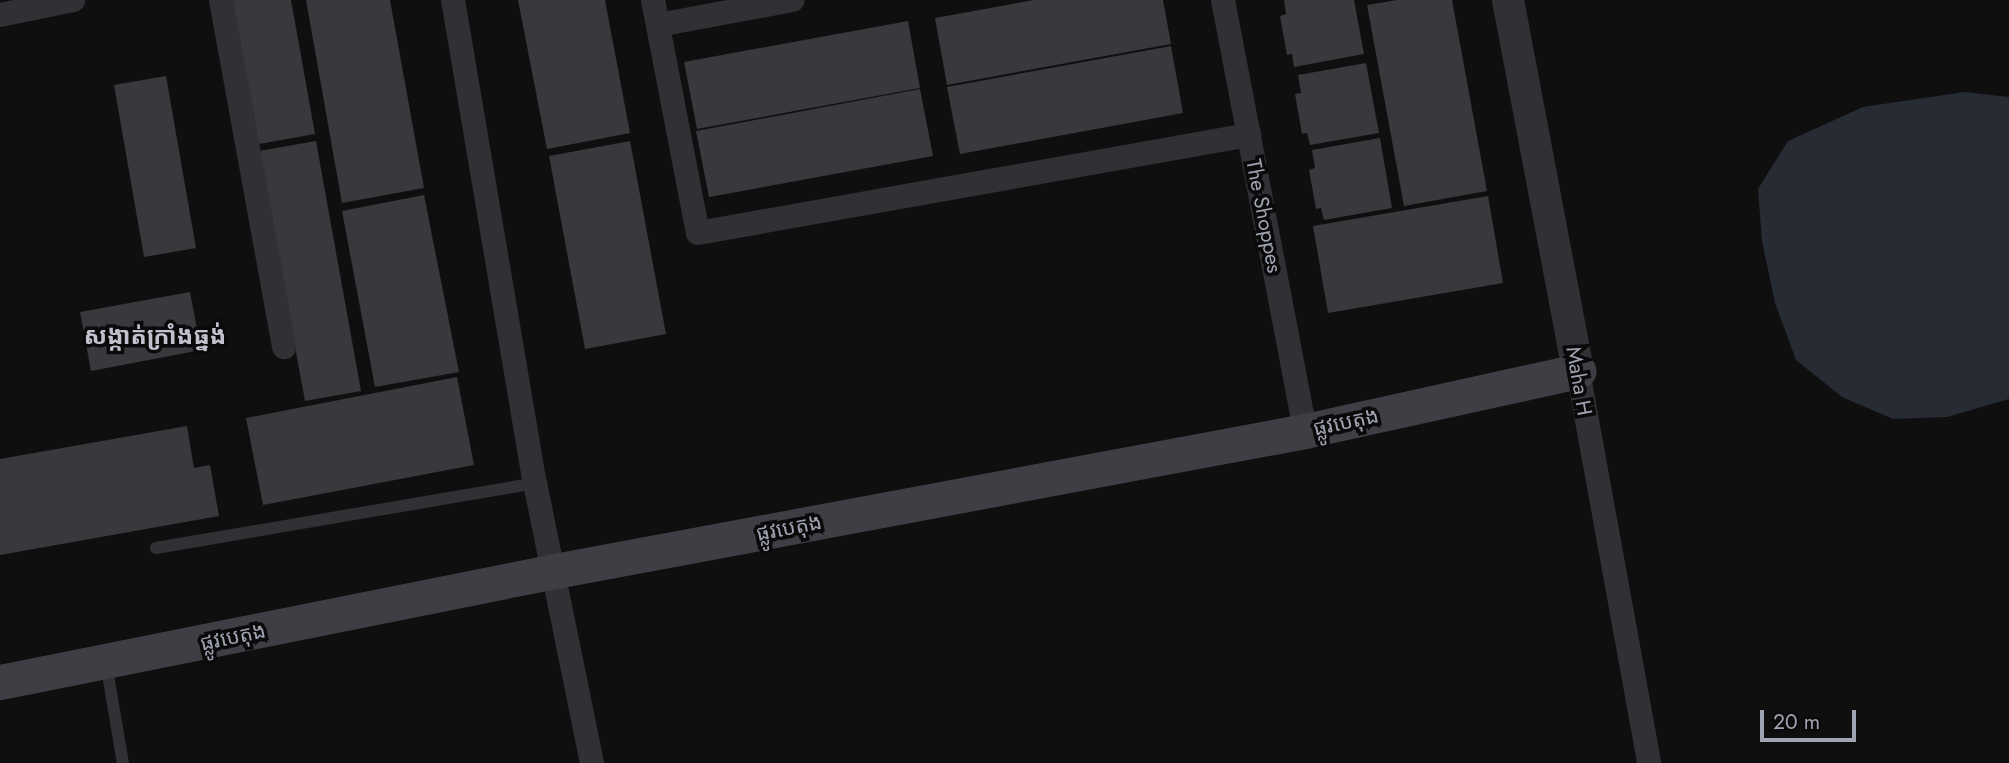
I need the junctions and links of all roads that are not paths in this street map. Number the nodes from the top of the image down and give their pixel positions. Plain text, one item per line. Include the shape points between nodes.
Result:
1 (73, 0) edge
2 (221, 0) edge
3 (453, 0) edge
4 (653, 0) edge
5 (793, 0) edge
6 (1223, 0) edge
7 (1508, 0) edge
8 (0, 15) edge
9 (658, 25) junction
10 (1249, 135) junction
11 (284, 347) dead end
12 (1577, 371) junction
13 (1305, 431) junction
14 (535, 484) junction
15 (156, 548) dead end
16 (555, 572) junction
17 (106, 663) junction
18 (0, 682) edge
19 (122, 763) edge
20 (592, 763) edge
21 (1649, 763) edge

1 - 8 street
2 - 11 street
3 - 14 street
4 - 9 street
5 - 9 street
6 - 10 street, The Shoppes
7 - 12 street, Maha H
9 - 10 street via 698,233
10 - 13 street, The Shoppes
12 - 13 main road, ផ្លូវបេតុង
12 - 21 street, Maha H
13 - 16 main road, ផ្លូវបេតុង
14 - 15 lane
14 - 16 street
16 - 17 main road, ផ្លូវបេតុង
16 - 20 street
17 - 18 main road, ផ្លូវបេតុង
17 - 19 lane

